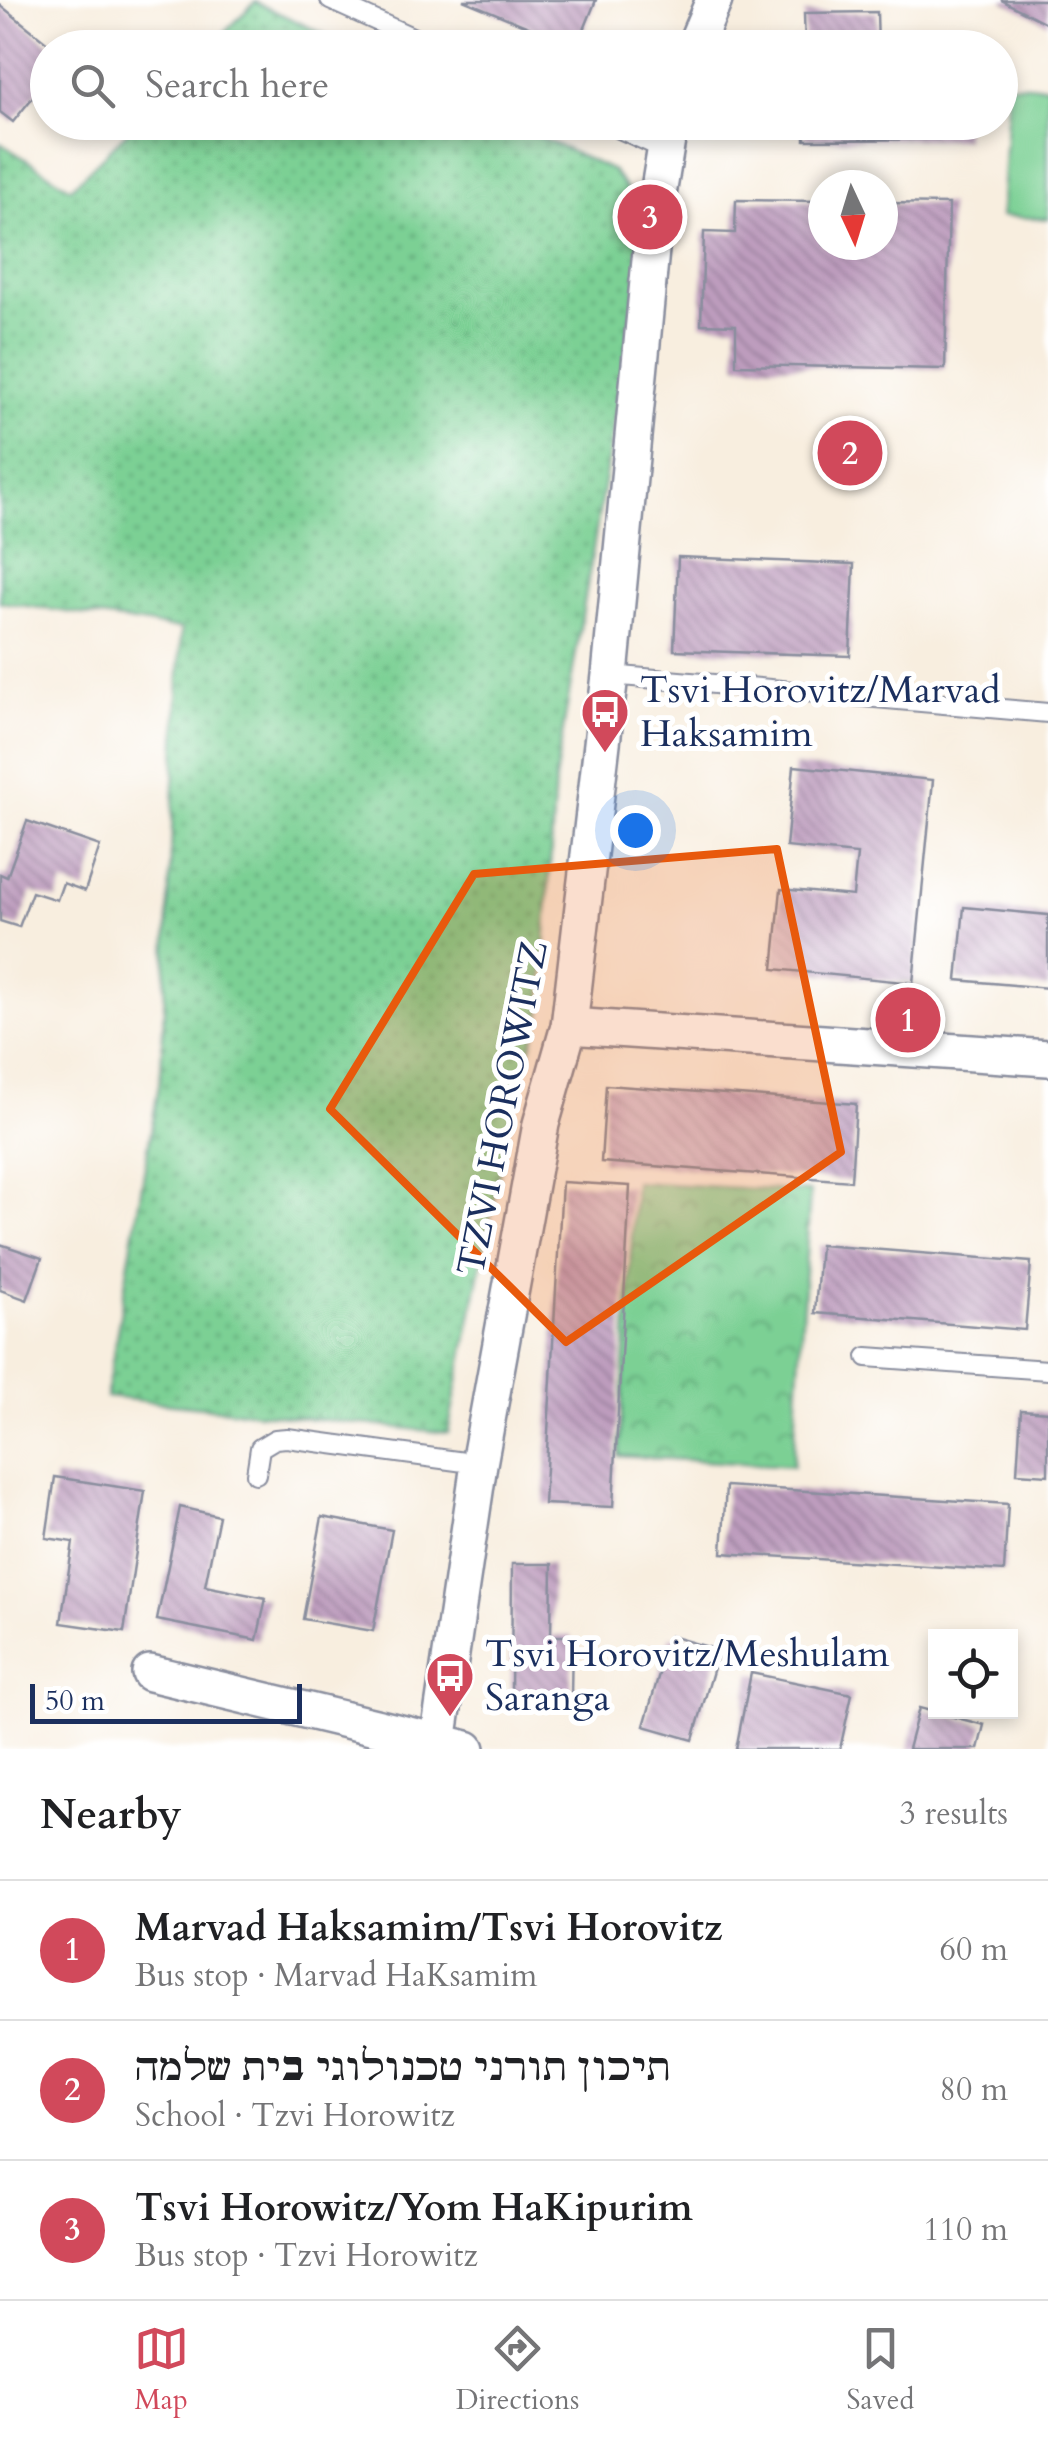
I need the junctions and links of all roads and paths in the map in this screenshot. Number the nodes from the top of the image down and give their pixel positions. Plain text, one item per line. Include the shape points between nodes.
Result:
1 (330, 0) edge
2 (714, 0) edge
3 (396, 30) edge
4 (702, 30) edge
5 (667, 140) edge
6 (610, 675) junction
7 (1048, 712) edge
8 (570, 1026) junction
9 (1048, 1058) edge
10 (867, 1358) dead end
11 (1048, 1370) edge
12 (479, 1464) junction
13 (256, 1474) dead end
14 (150, 1673) dead end
15 (447, 1747) edge

1 - 3 lane
2 - 4 street
5 - 6 street, TZVI HOROWITZ
6 - 7 lane
6 - 8 street, TZVI HOROWITZ
8 - 9 street
8 - 12 street, TZVI HOROWITZ via 540,1124
10 - 11 lane
12 - 13 lane via 287,1438 260,1448
12 - 15 street, TZVI HOROWITZ
14 - 15 street

